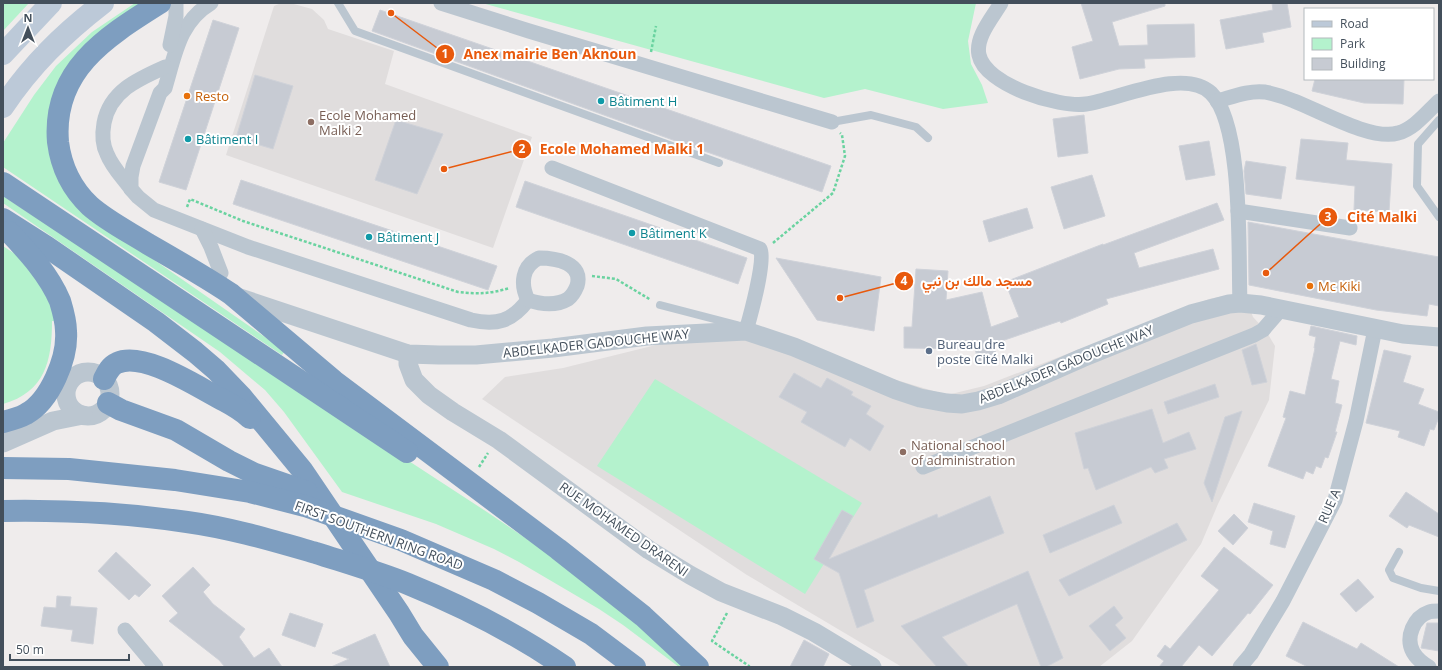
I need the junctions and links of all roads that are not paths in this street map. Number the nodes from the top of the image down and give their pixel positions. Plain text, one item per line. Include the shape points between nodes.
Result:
1 (51, 3) edge
2 (103, 3) edge
3 (160, 3) edge
4 (176, 3) edge
5 (211, 3) edge
6 (338, 3) edge
7 (441, 3) edge
8 (1001, 3) edge
9 (3, 54) edge
10 (165, 67) junction
11 (160, 93) junction
12 (1217, 101) junction
13 (1439, 101) edge
14 (3, 107) edge
15 (1439, 120) edge
16 (832, 122) joint
17 (928, 138) dead end
18 (719, 163) dead end
19 (552, 168) dead end
20 (3, 183) edge
21 (132, 189) junction
22 (1238, 211) junction
23 (1439, 218) edge
24 (3, 219) edge
25 (3, 226) edge
26 (1350, 228) dead end
27 (202, 229) junction
28 (223, 289) junction
29 (528, 300) junction
30 (1240, 303) junction
31 (660, 305) road end
32 (1282, 309) junction
33 (746, 329) junction
34 (1375, 329) junction
35 (1439, 337) edge
36 (408, 354) junction
37 (104, 379) junction
38 (61, 383) junction
39 (108, 403) junction
40 (26, 414) junction
41 (83, 415) junction
42 (3, 422) edge
43 (3, 443) edge
44 (288, 452) junction
45 (923, 467) dead end
46 (11, 468) edge
47 (3, 511) edge
48 (558, 549) junction
49 (1399, 552) dead end
50 (1439, 591) edge
51 (1439, 611) edge
52 (125, 630) dead end
53 (591, 634) junction
54 (156, 667) edge
55 (438, 667) edge
56 (565, 667) edge
57 (635, 667) edge
58 (698, 667) edge
59 (872, 667) edge
60 (1240, 667) edge
61 (1429, 667) edge

1 - 9 main road
2 - 14 main road via 48,50
3 - 28 highway via 111,35 88,55 77,69 62,96 59,109 59,148 66,173 90,205 123,229
4 - 10 street via 174,30
5 - 11 street via 195,14 186,27
6 - 18 lane via 354,31
7 - 16 street
8 - 12 street via 980,40 979,54 981,61 991,73 1013,87 1054,102 1085,104 1157,86 1195,85 1211,93
10 - 11 street
10 - 21 street via 118,94 105,119 103,143 107,154 118,173
11 - 21 street via 133,166
12 - 13 street via 1251,92 1263,92 1296,101 1349,125 1391,135 1409,128
12 - 22 street via 1232,145
15 - 23 lane via 1418,144 1416,186
16 - 17 lane via 872,115 916,127
19 - 33 street via 760,249 762,252 759,276
20 - 48 highway via 385,438
21 - 27 street via 154,210
22 - 26 street
22 - 30 street
24 - 44 highway via 156,322 195,352 241,396
25 - 38 highway via 32,257 60,302 66,333
27 - 28 street via 221,272
27 - 29 street via 309,268 481,322 506,320
28 - 36 street, ABDELKADER GADOUCHE WAY
28 - 48 highway via 334,380
29 - 29 street via 548,304 568,299 576,289 578,276 575,269 569,264 550,258 532,261 525,272 524,292
30 - 32 street, ABDELKADER GADOUCHE WAY
30 - 33 street, ABDELKADER GADOUCHE WAY via 1191,314 998,395 962,404 947,403 896,390
31 - 33 lane
32 - 34 street, ABDELKADER GADOUCHE WAY
32 - 45 street via 1263,330 1254,335
33 - 36 street, ABDELKADER GADOUCHE WAY via 646,336 476,355
34 - 35 street, ABDELKADER GADOUCHE WAY
34 - 60 street, RUE A via 1356,421 1334,500 1283,601 1251,654
36 - 59 street, RUE MOHAMED DRARENI via 408,364 414,380 429,395 499,440 649,550 721,592 782,616 814,632
37 - 38 street via 91,372 76,375 71,380
37 - 39 street via 109,388
37 - 44 highway via 111,368 126,361 137,361 161,368 239,408
38 - 40 highway
38 - 41 street via 71,408
39 - 41 street via 98,414
39 - 53 highway via 176,430 255,474 442,542 529,591
40 - 42 highway
40 - 43 street
41 - 43 street via 53,421
44 - 55 highway via 413,636
46 - 53 highway, FIRST SOUTHERN RING ROAD via 69,469 182,481 250,492 305,506 439,556 494,580
47 - 56 highway via 78,512 187,522 258,537 407,583 506,630
48 - 58 highway via 643,616
49 - 50 lane via 1389,570 1393,578 1421,588
51 - 61 street via 1429,612 1420,617 1411,631 1412,651
52 - 54 street
53 - 57 highway, FIRST SOUTHERN RING ROAD

